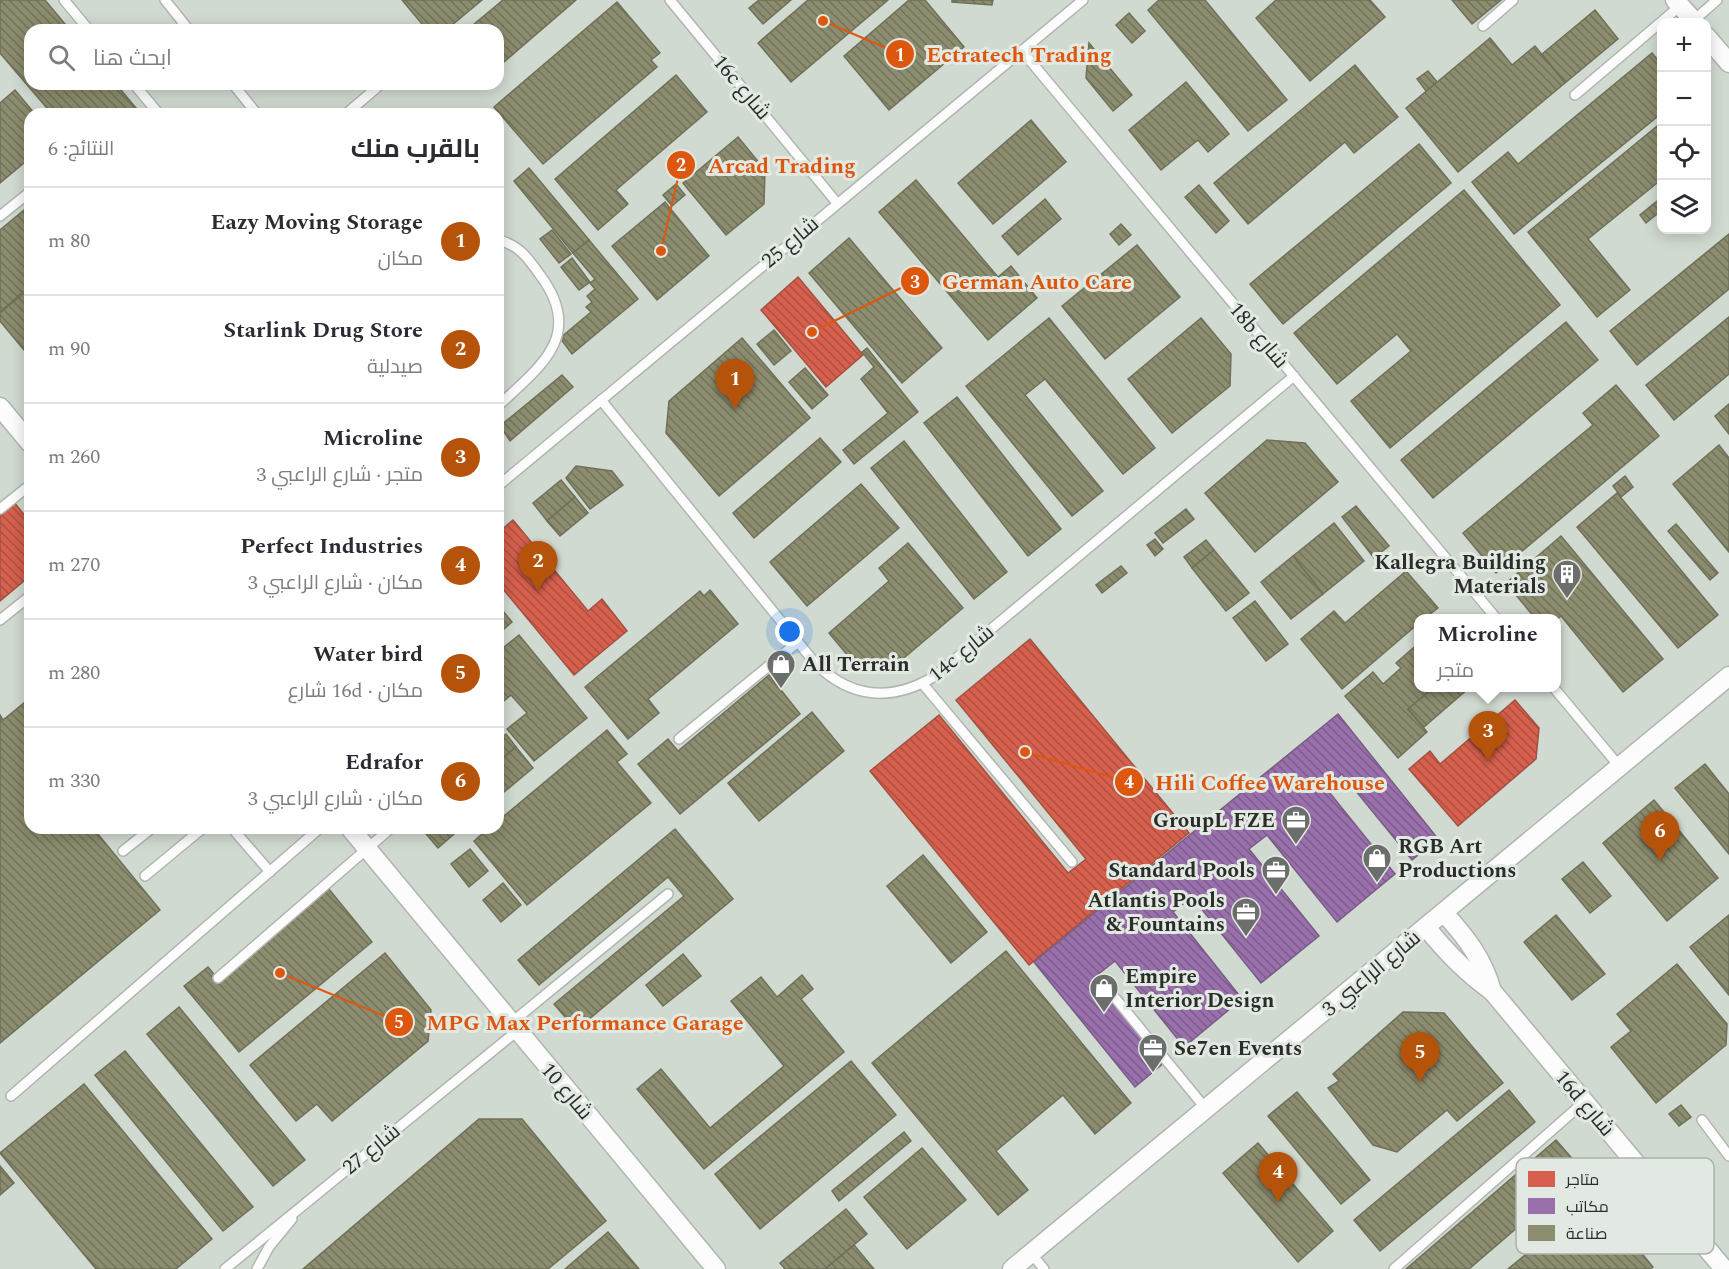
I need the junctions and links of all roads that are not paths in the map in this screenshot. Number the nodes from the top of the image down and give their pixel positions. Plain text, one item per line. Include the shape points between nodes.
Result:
1 (64, 0) edge
2 (165, 0) edge
3 (670, 0) edge
4 (1083, 0) edge
5 (1513, 0) edge
6 (1717, 0) edge
7 (1678, 3) edge
8 (1691, 18) edge
9 (1698, 18) edge
10 (84, 24) edge
11 (184, 24) edge
12 (1483, 26) dead end
13 (1711, 41) edge
14 (1022, 51) junction
15 (1729, 63) edge
16 (139, 90) edge
17 (237, 90) edge
18 (374, 90) edge
19 (1575, 95) dead end
20 (154, 108) edge
21 (252, 108) edge
22 (353, 108) edge
23 (24, 197) edge
24 (837, 203) junction
25 (0, 216) edge
26 (504, 242) edge
27 (1294, 376) junction
28 (601, 400) junction
29 (504, 401) edge
30 (0, 407) edge
31 (24, 436) edge
32 (504, 481) edge
33 (24, 490) edge
34 (0, 509) edge
35 (24, 601) edge
36 (1493, 614) edge
37 (0, 620) edge
38 (798, 642) junction
39 (1729, 676) edge
40 (922, 683) junction
41 (1558, 692) edge
42 (679, 739) dead end
43 (1619, 766) junction
44 (144, 834) edge
45 (196, 834) edge
46 (237, 834) edge
47 (313, 834) edge
48 (355, 834) edge
49 (384, 834) edge
50 (366, 848) junction
51 (123, 851) dead end
52 (1072, 862) dead end
53 (270, 872) junction
54 (145, 876) dead end
55 (668, 894) dead end
56 (1444, 912) junction
57 (1426, 927) junction
58 (218, 978) dead end
59 (1492, 991) junction
60 (1116, 999) dead end
61 (514, 1027) junction
62 (11, 1096) dead end
63 (1584, 1102) junction
64 (1206, 1109) junction
65 (1702, 1120) dead end
66 (1729, 1156) edge
67 (1520, 1158) edge
68 (1631, 1158) edge
69 (1516, 1162) edge
70 (305, 1203) junction
71 (1031, 1253) junction
72 (1711, 1254) edge
73 (225, 1269) edge
74 (257, 1269) edge
75 (716, 1269) edge
76 (1012, 1269) edge
77 (1044, 1269) edge
78 (1394, 1269) edge
79 (1724, 1269) edge

1 - 10 lane
2 - 11 lane
3 - 24 lane, 16c شارع
4 - 14 lane, شارع 25
5 - 12 lane
6 - 9 lane
7 - 8 street
7 - 19 lane
13 - 15 street
14 - 24 lane, شارع 25
14 - 27 lane, 18b شارع
16 - 20 lane
17 - 21 lane
18 - 22 lane
23 - 25 lane
24 - 28 lane, شارع 25
26 - 29 lane via 528,257 552,291 559,316 549,355
27 - 36 lane, 18b شارع
27 - 40 lane, 14c شارع
28 - 32 lane, شارع 25
28 - 38 lane, 14c شارع
30 - 31 street
33 - 34 lane
35 - 37 lane
38 - 40 lane, 14c شارع via 825,674 851,688 887,693
38 - 42 lane
39 - 43 street, شارع الراعبي 3
40 - 52 lane
41 - 43 lane
43 - 56 street, شارع الراعبي 3
44 - 51 lane
45 - 54 lane
46 - 53 lane
47 - 53 lane
48 - 50 street, شارع 10
49 - 50 lane
50 - 58 lane
50 - 61 street, شارع 10
53 - 62 lane
55 - 61 lane, شارع 27
56 - 57 street, شارع الراعبي 3
56 - 59 street, 16d شارع via 1477,954
57 - 59 street, 16d شارع via 1455,962
57 - 64 street, شارع الراعبي 3
59 - 63 street, 16d شارع
60 - 64 lane
61 - 70 lane, شارع 27
61 - 75 street, شارع 10
63 - 67 lane
63 - 68 street, 16d شارع
64 - 71 street, شارع الراعبي 3
65 - 66 lane
69 - 78 lane
70 - 73 lane, شارع 27
70 - 74 lane via 269,1247
71 - 76 street, شارع الراعبي 3
71 - 77 lane
72 - 79 street, 16d شارع

